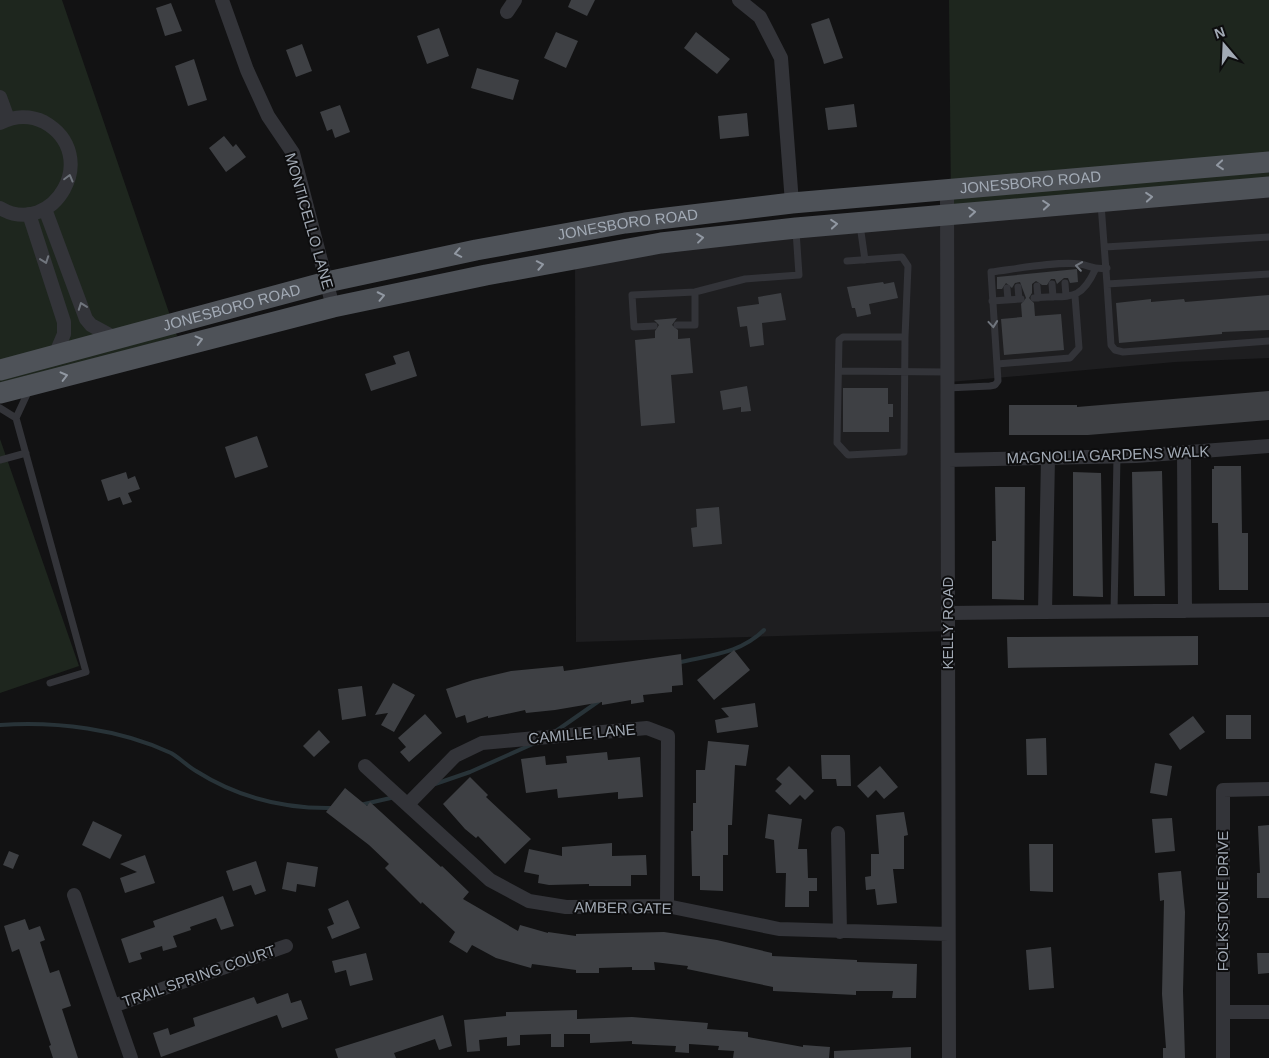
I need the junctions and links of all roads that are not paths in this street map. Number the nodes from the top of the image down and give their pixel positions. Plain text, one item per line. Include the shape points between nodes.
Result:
1 (222, 0) edge
2 (739, 0) edge
3 (0, 98) edge
4 (4, 121) edge
5 (1269, 162) edge
6 (1269, 187) edge
7 (947, 189) junction
8 (1100, 201) junction
9 (792, 203) junction
10 (0, 208) edge
11 (45, 208) junction
12 (29, 214) junction
13 (947, 214) junction
14 (859, 222) junction
15 (796, 228) junction
16 (1269, 237) edge
17 (1105, 247) junction
18 (865, 260) junction
19 (847, 261) dead end
20 (1106, 268) junction
21 (1094, 270) junction
22 (70, 274) junction
23 (1269, 274) edge
24 (52, 280) junction
25 (327, 282) junction
26 (1065, 283) dead end
27 (1052, 284) dead end
28 (1107, 284) junction
29 (1037, 286) dead end
30 (1018, 287) dead end
31 (1007, 288) dead end
32 (695, 292) junction
33 (1066, 296) junction
34 (1075, 296) junction
35 (1053, 297) junction
36 (1008, 300) junction
37 (992, 301) junction
38 (333, 307) junction
39 (677, 325) dead end
40 (654, 326) dead end
41 (906, 337) junction
42 (115, 338) junction
43 (1269, 341) edge
44 (55, 355) junction
45 (997, 364) junction
46 (0, 370) edge
47 (839, 371) junction
48 (905, 372) junction
49 (947, 372) junction
50 (32, 384) junction
51 (947, 388) junction
52 (0, 393) edge
53 (0, 408) edge
54 (16, 418) junction
55 (1269, 446) edge
56 (26, 452) junction
57 (1184, 453) junction
58 (1117, 457) junction
59 (1048, 458) junction
60 (0, 460) edge
61 (948, 460) junction
62 (1269, 610) edge
63 (1185, 611) junction
64 (1045, 612) junction
65 (1114, 612) junction
66 (948, 613) junction
67 (50, 683) dead end
68 (366, 766) dead end
69 (1269, 789) edge
70 (408, 804) junction
71 (838, 833) dead end
72 (74, 895) dead end
73 (667, 906) junction
74 (840, 932) junction
75 (948, 934) junction
76 (286, 946) dead end
77 (113, 1006) junction
78 (1223, 1012) junction
79 (1269, 1012) edge
80 (131, 1058) edge
81 (948, 1058) edge
82 (1223, 1058) edge

1 - 25 street, MONTICELLO LANE via 247,70 268,116 293,153
2 - 9 street via 760,17 781,58
3 - 4 street
11 -> 4 street via 63,192 71,170 70,154 64,139 53,127 39,120 24,117
5 -> 7 main road, JONESBORO ROAD
8 -> 6 main road, JONESBORO ROAD
7 - 9 main road, JONESBORO ROAD
7 - 13 street, KELLY ROAD
13 -> 8 main road, JONESBORO ROAD
8 - 17 lane
9 -> 25 main road, JONESBORO ROAD via 625,223 414,262
10 - 12 street via 16,214
11 - 12 street
11 - 22 street
12 -> 24 street
13 - 14 main road, JONESBORO ROAD
13 - 49 street, KELLY ROAD
15 -> 14 main road, JONESBORO ROAD
14 - 18 lane
15 - 32 lane via 799,275 745,280
38 -> 15 main road, JONESBORO ROAD via 660,243
16 - 17 lane
17 - 20 lane
18 - 19 lane
18 - 41 lane via 902,257 906,261
20 - 21 lane
20 - 28 lane
21 - 34 lane via 1088,285
21 -> 37 lane via 1080,264 991,272
22 - 24 lane
42 -> 22 street via 90,325
23 - 28 lane
24 - 44 street via 65,328
25 - 38 street, MONTICELLO LANE
25 - 42 main road, JONESBORO ROAD
26 - 33 lane
27 - 35 lane
28 - 43 lane via 1110,339 1115,350
29 - 35 lane via 1036,298
30 - 36 lane via 1020,299
31 - 36 lane
32 - 39 lane via 695,325
32 - 40 lane via 632,295 634,327
33 - 34 lane
33 - 35 lane
34 - 45 lane via 1076,354 1070,358
36 - 37 lane
37 -> 45 lane
50 -> 38 main road, JONESBORO ROAD
41 - 47 lane via 843,337 839,340
41 - 48 lane
42 - 44 main road, JONESBORO ROAD
44 - 46 main road, JONESBORO ROAD
45 - 51 lane via 998,381 995,385
47 - 48 lane
47 - 48 lane via 835,426 837,443 848,455 904,452
48 - 49 lane
49 - 51 street, KELLY ROAD
50 - 52 main road, JONESBORO ROAD
50 - 54 lane
51 - 61 street, KELLY ROAD
53 - 54 lane
54 - 56 lane
55 - 57 street, MAGNOLIA GARDENS WALK
56 - 60 lane
56 - 67 lane via 86,672
57 - 58 street, MAGNOLIA GARDENS WALK
57 - 63 street
58 - 59 street, MAGNOLIA GARDENS WALK
58 - 65 lane
59 - 61 street, MAGNOLIA GARDENS WALK
59 - 64 street
61 - 66 street, KELLY ROAD
62 - 63 street
63 - 65 street
64 - 65 street
64 - 66 street
66 - 75 street, KELLY ROAD
68 - 70 street, AMBER GATE
69 - 78 street, FOLKSTONE DRIVE via 1223,790
70 - 73 street, AMBER GATE via 490,880 529,901 566,907
70 - 73 street, CAMILLE LANE via 455,756 482,743 648,728 668,736
71 - 74 street
72 - 77 street
73 - 74 street, AMBER GATE via 778,929
74 - 75 street, AMBER GATE
75 - 81 street, KELLY ROAD
76 - 77 street, TRAIL SPRING COURT
77 - 80 street
78 - 79 street
78 - 82 street, FOLKSTONE DRIVE

